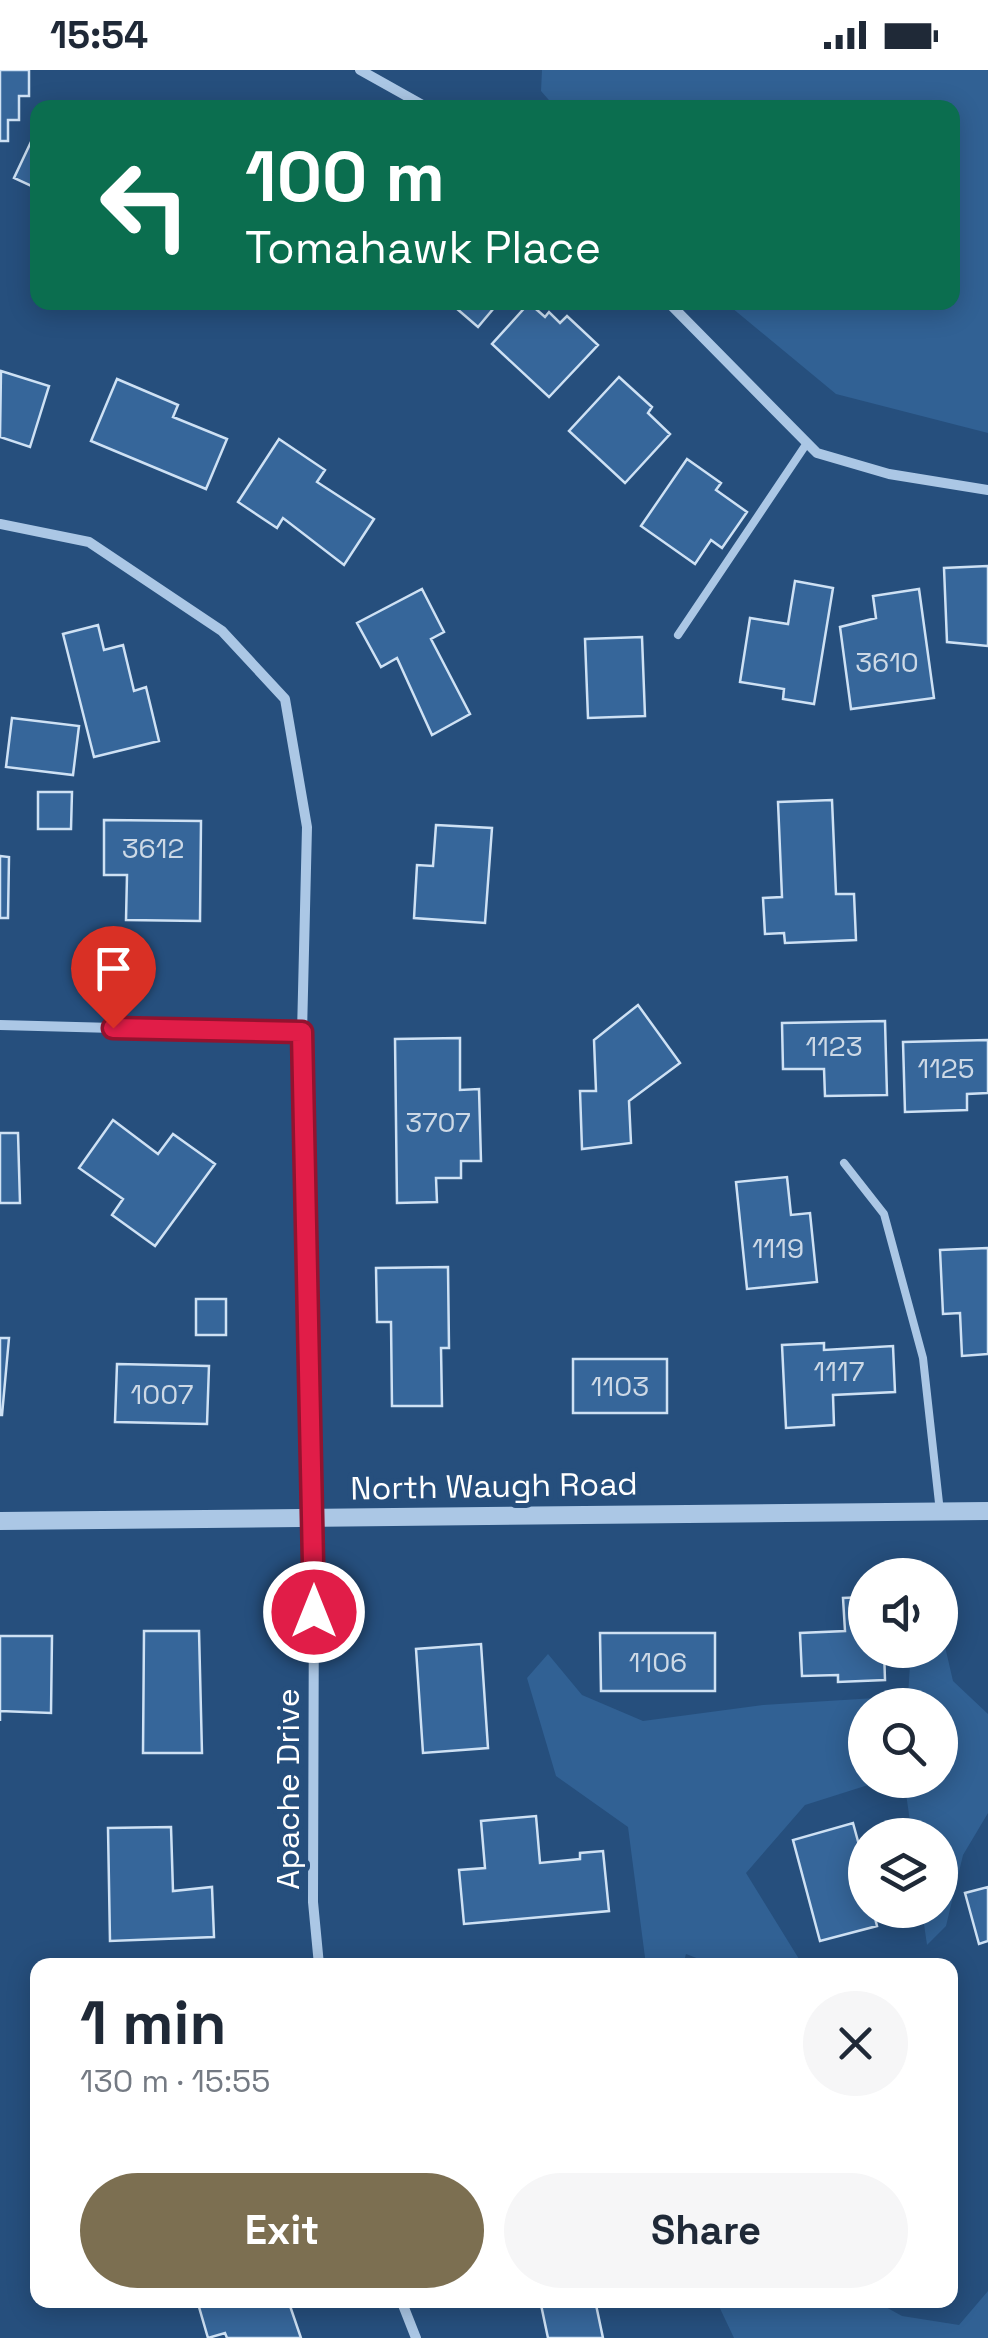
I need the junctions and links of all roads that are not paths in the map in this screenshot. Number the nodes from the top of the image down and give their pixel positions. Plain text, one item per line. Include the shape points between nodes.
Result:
1 (360, 70) edge
2 (414, 100) edge
3 (676, 310) edge
4 (807, 443) junction
5 (988, 490) edge
6 (0, 524) edge
7 (678, 636) dead end
8 (0, 1025) edge
9 (302, 1032) junction
10 (844, 1163) dead end
11 (940, 1512) junction
12 (988, 1512) edge
13 (312, 1518) junction
14 (0, 1521) edge
15 (319, 1958) edge
16 (404, 2308) edge
17 (416, 2338) edge

1 - 2 street
3 - 4 street
4 - 5 street via 818,453 889,474
4 - 7 lane
6 - 9 street, Apache Drive via 89,542 222,631 285,699 307,827
8 - 9 street
9 - 13 street, Apache Drive
10 - 11 lane via 884,1214 923,1358
11 - 12 street, North Waugh Road
11 - 13 street, North Waugh Road
13 - 14 street, North Waugh Road
13 - 15 street, Apache Drive via 313,1902
16 - 17 street

